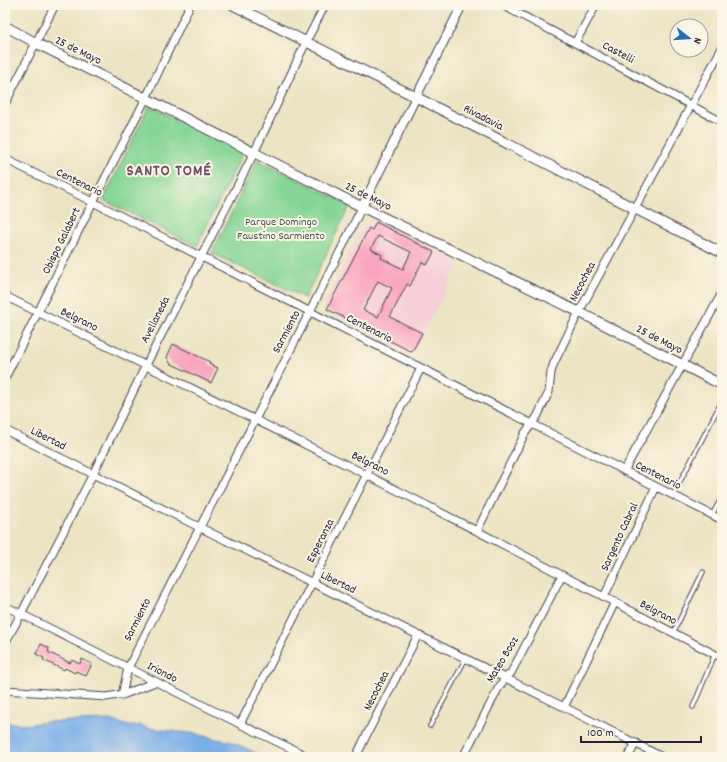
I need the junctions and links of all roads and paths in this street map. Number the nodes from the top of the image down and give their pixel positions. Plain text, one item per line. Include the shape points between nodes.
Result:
1 (55, 5) edge
2 (190, 5) edge
3 (233, 5) edge
4 (325, 5) edge
5 (462, 5) edge
6 (502, 5) edge
7 (596, 5) edge
8 (5, 26) edge
9 (306, 42) junction
10 (36, 43) junction
11 (575, 43) junction
12 (722, 48) edge
13 (416, 97) junction
14 (146, 98) junction
15 (5, 104) edge
16 (691, 105) junction
17 (722, 122) edge
18 (254, 153) junction
19 (5, 159) edge
20 (93, 202) junction
21 (362, 208) junction
22 (635, 209) junction
23 (722, 253) edge
24 (200, 256) junction
25 (722, 293) edge
26 (5, 296) edge
27 (38, 312) junction
28 (311, 312) junction
29 (579, 312) junction
30 (146, 365) junction
31 (682, 365) junction
32 (422, 368) junction
33 (5, 378) edge
34 (722, 385) edge
35 (722, 401) edge
36 (255, 420) junction
37 (532, 424) junction
38 (5, 430) edge
39 (624, 471) junction
40 (92, 474) junction
41 (367, 475) junction
42 (656, 487) junction
43 (673, 495) junction
44 (722, 497) edge
45 (712, 515) junction
46 (722, 520) edge
47 (199, 527) junction
48 (477, 531) junction
49 (703, 572) dead end
50 (562, 575) junction
51 (312, 583) junction
52 (604, 597) junction
53 (615, 602) junction
54 (5, 606) edge
55 (21, 614) junction
56 (673, 633) junction
57 (418, 635) junction
58 (5, 643) edge
59 (719, 656) edge
60 (466, 658) junction
61 (128, 668) junction
62 (505, 678) junction
63 (155, 682) junction
64 (5, 690) edge
65 (122, 694) junction
66 (693, 706) dead end
67 (564, 707) junction
68 (240, 724) junction
69 (430, 726) dead end
70 (636, 743) junction
71 (309, 757) edge
72 (356, 757) edge
73 (463, 757) edge
74 (628, 757) edge
75 (662, 757) edge

1 - 10 street
2 - 14 street, Obispo Galabert
3 - 9 main road, Rivadavia
4 - 9 street, Avellaneda
5 - 13 street, Sarmiento
6 - 11 street, Castelli
7 - 11 street
8 - 10 main road, 25 de Mayo
9 - 13 main road, Rivadavia
9 - 18 street, Avellaneda
10 - 14 main road, 25 de Mayo
10 - 15 street
11 - 16 street, Castelli
12 - 16 street, Necochea
13 - 21 street, Sarmiento
13 - 22 main road, Rivadavia
14 - 18 main road, 25 de Mayo
14 - 20 street, Obispo Galabert
16 - 17 street, Castelli
16 - 22 street, Necochea
18 - 21 main road, 25 de Mayo
18 - 24 street, Avellaneda
19 - 20 street, Centenario
20 - 24 street, Centenario
20 - 27 street, Obispo Galabert
21 - 28 street, Sarmiento
21 - 29 main road, 25 de Mayo
22 - 23 main road, Rivadavia
22 - 29 street, Necochea
24 - 28 street, Centenario
24 - 30 street, Avellaneda
25 - 31 street
26 - 27 street, Belgrano
27 - 30 street, Belgrano
27 - 33 street, Obispo Galabert
28 - 32 street, Centenario
28 - 36 street, Sarmiento
29 - 31 main road, 25 de Mayo
29 - 37 street, Necochea via 554,363 548,392
30 - 36 street, Belgrano
30 - 40 street, Avellaneda
31 - 34 main road, 25 de Mayo
31 - 39 street
32 - 37 street, Centenario
32 - 41 street, Esperanza
35 - 43 lane
36 - 41 street, Belgrano
36 - 47 street, Sarmiento
37 - 39 street, Centenario
37 - 48 street, Necochea via 525,433
38 - 40 street, Libertad
39 - 42 street, Centenario
40 - 47 street, Libertad
40 - 55 street, Avellaneda
41 - 48 street, Belgrano
41 - 51 street, Esperanza
42 - 43 street, Centenario
42 - 52 street, Sargento Cabral
43 - 45 street, Centenario
44 - 45 lane
45 - 46 street, Centenario
47 - 51 street, Libertad
47 - 61 street, Sarmiento
48 - 50 street, Belgrano
49 - 56 lane
50 - 52 street, Belgrano
50 - 62 street, Mateo Booz via 511,673
51 - 57 street, Libertad
51 - 68 street, Esperanza
52 - 53 street, Belgrano
53 - 56 street, Belgrano
53 - 67 street
54 - 55 street, Iriondo
55 - 58 street, Avellaneda
55 - 61 street, Iriondo
56 - 59 street, Belgrano
57 - 60 street, Libertad
57 - 72 street, Necochea
59 - 66 lane
60 - 62 street, Libertad
60 - 69 lane
61 - 63 street, Iriondo
61 - 65 street, Sarmiento
62 - 67 street, Libertad
62 - 73 street, Mateo Booz
63 - 65 street
63 - 68 street, Iriondo
64 - 65 street via 106,697
67 - 70 street, Libertad
68 - 71 street, Iriondo
70 - 74 street
70 - 75 street, Libertad

